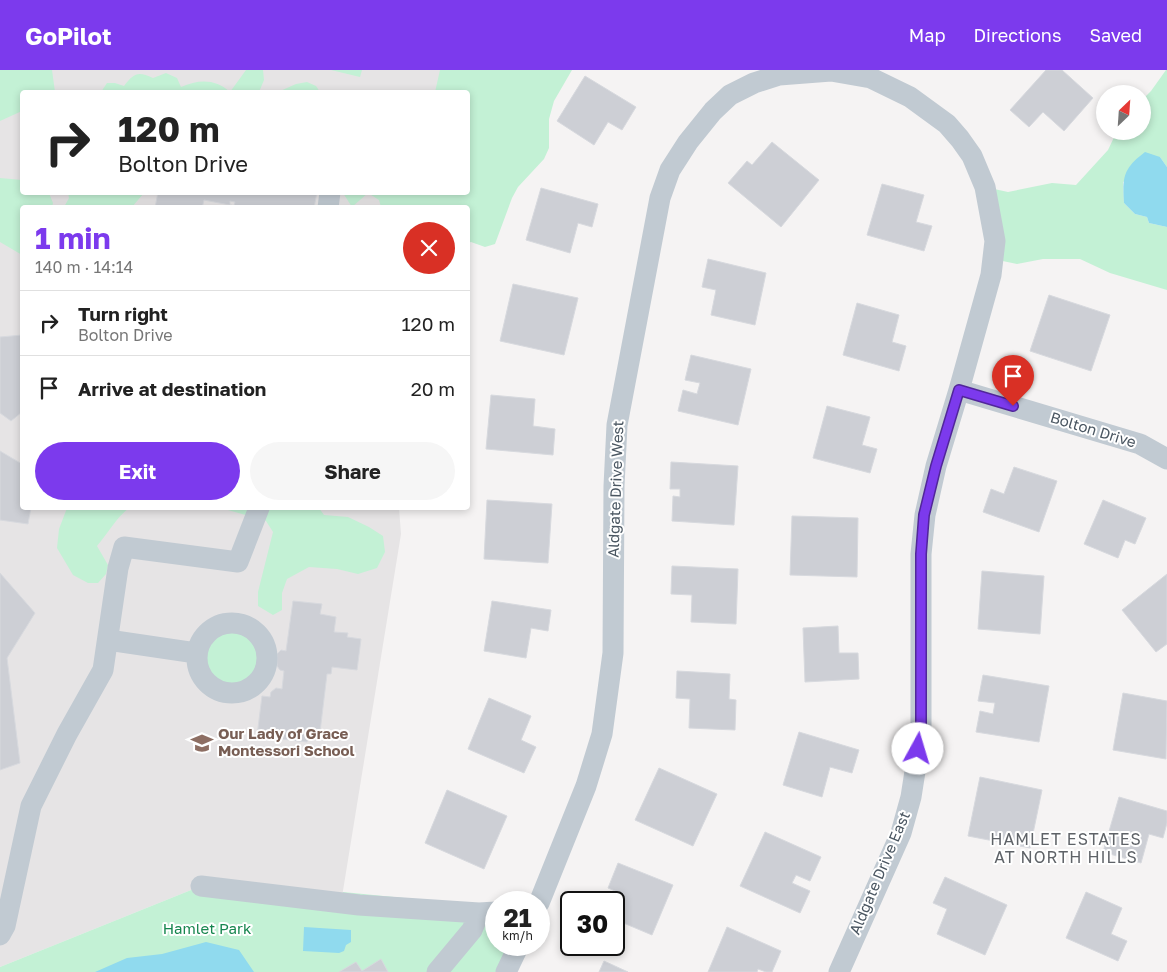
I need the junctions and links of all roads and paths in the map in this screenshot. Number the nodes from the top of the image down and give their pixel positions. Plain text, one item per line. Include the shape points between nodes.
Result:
1 (762, 80) joint
2 (959, 390) junction
3 (1167, 459) edge
4 (258, 510) edge
5 (108, 640) junction
6 (196, 653) dead end
7 (201, 886) dead end
8 (544, 891) edge
9 (485, 912) edge
10 (485, 915) edge
11 (0, 935) edge
12 (514, 956) edge
13 (437, 972) edge
14 (506, 972) edge
15 (839, 972) edge

1 - 2 street, Aldgate Drive East via 779,75 831,71 871,78 910,97 947,124 972,156 985,187 995,241 991,275
1 - 8 street, Aldgate Drive West via 730,95 713,111 670,170 660,198 617,425 614,653 602,734 586,786
2 - 3 street, Bolton Drive via 1140,444
2 - 15 street, Aldgate Drive East via 924,515 921,732 911,797 901,833
4 - 5 street via 238,562 124,547
5 - 6 street
5 - 11 street via 103,670 31,806 5,926
7 - 9 street via 359,906
10 - 13 street
12 - 14 street

